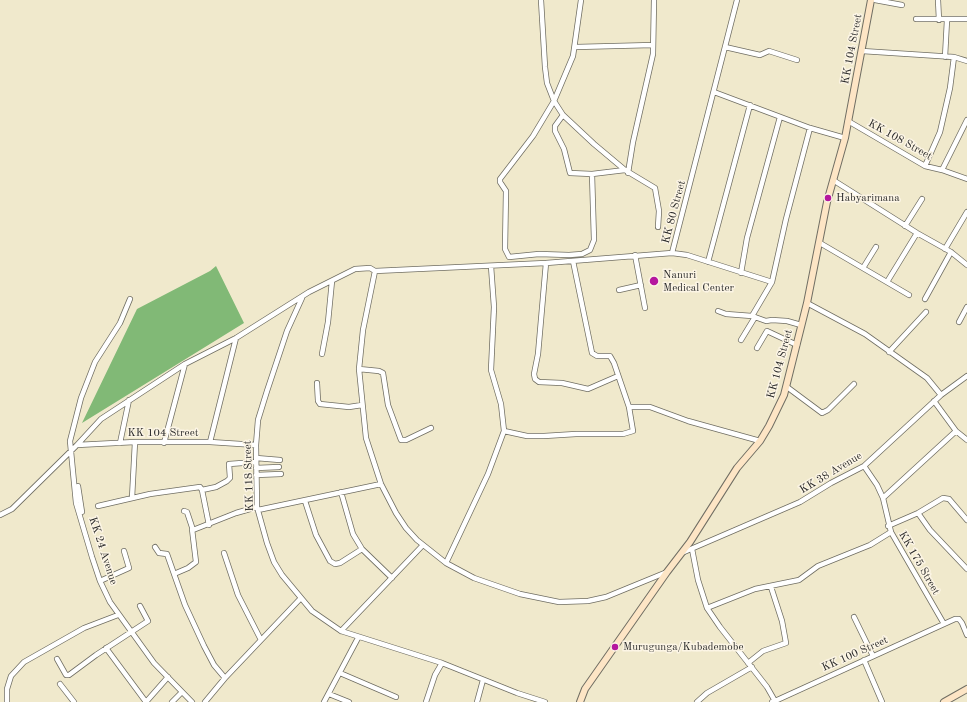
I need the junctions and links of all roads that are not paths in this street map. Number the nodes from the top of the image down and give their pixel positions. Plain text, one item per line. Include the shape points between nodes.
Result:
1 (541, 0) edge
2 (581, 0) edge
3 (654, 0) edge
4 (737, 0) edge
5 (871, 0) edge
6 (875, 0) edge
7 (938, 0) edge
8 (902, 5) dead end
9 (967, 19) edge
10 (916, 20) dead end
11 (939, 20) junction
12 (947, 20) junction
13 (653, 45) junction
14 (576, 47) junction
15 (725, 47) junction
16 (862, 51) junction
17 (944, 57) junction
18 (954, 57) junction
19 (797, 60) dead end
20 (967, 61) edge
21 (714, 92) junction
22 (554, 101) junction
23 (750, 105) junction
24 (562, 115) junction
25 (780, 117) junction
26 (967, 120) edge
27 (848, 121) junction
28 (810, 128) junction
29 (845, 138) junction
30 (925, 166) junction
31 (942, 170) junction
32 (627, 171) junction
33 (592, 174) junction
34 (967, 179) edge
35 (833, 180) junction
36 (922, 199) dead end
37 (967, 212) edge
38 (905, 226) junction
39 (658, 227) dead end
40 (917, 233) junction
41 (820, 243) junction
42 (876, 247) dead end
43 (945, 249) junction
44 (672, 252) junction
45 (951, 252) junction
46 (635, 255) junction
47 (573, 261) junction
48 (708, 262) junction
49 (546, 263) junction
50 (967, 265) edge
51 (491, 266) junction
52 (863, 268) junction
53 (375, 271) junction
54 (741, 273) junction
55 (332, 281) junction
56 (772, 282) junction
57 (887, 282) junction
58 (641, 285) junction
59 (619, 290) dead end
60 (909, 295) dead end
61 (302, 297) junction
62 (130, 299) dead end
63 (924, 299) dead end
64 (807, 303) junction
65 (967, 307) edge
66 (645, 308) dead end
67 (718, 311) dead end
68 (926, 312) dead end
69 (753, 317) junction
70 (959, 322) dead end
71 (801, 325) junction
72 (236, 338) junction
73 (741, 340) dead end
74 (797, 345) junction
75 (757, 348) dead end
76 (889, 352) junction
77 (322, 354) dead end
78 (185, 364) junction
79 (359, 369) junction
80 (618, 376) junction
81 (967, 376) edge
82 (317, 383) dead end
83 (854, 384) dead end
84 (787, 387) junction
85 (941, 394) junction
86 (129, 400) junction
87 (934, 401) junction
88 (362, 405) junction
89 (629, 407) junction
90 (431, 428) dead end
91 (956, 430) junction
92 (504, 431) junction
93 (967, 440) edge
94 (760, 441) junction
95 (136, 442) junction
96 (210, 442) junction
97 (120, 443) junction
98 (164, 443) junction
99 (76, 445) junction
100 (256, 445) junction
101 (70, 451) junction
102 (280, 460) dead end
103 (256, 463) junction
104 (864, 466) junction
105 (279, 467) dead end
106 (281, 474) dead end
107 (256, 475) junction
108 (381, 484) junction
109 (202, 490) junction
110 (341, 492) junction
111 (132, 498) junction
112 (883, 498) junction
113 (305, 501) junction
114 (98, 506) dead end
115 (257, 509) junction
116 (184, 511) dead end
117 (918, 513) junction
118 (0, 514) edge
119 (967, 520) edge
120 (208, 525) junction
121 (889, 529) junction
122 (192, 530) junction
123 (423, 545) junction
124 (155, 547) dead end
125 (362, 549) junction
126 (692, 549) junction
127 (124, 551) dead end
128 (684, 552) junction
129 (224, 553) dead end
130 (446, 563) junction
131 (967, 569) edge
132 (667, 572) junction
133 (174, 574) junction
134 (392, 578) junction
135 (100, 581) junction
136 (770, 587) junction
137 (300, 599) junction
138 (140, 606) dead end
139 (708, 608) junction
140 (118, 615) junction
141 (854, 617) dead end
142 (944, 624) junction
143 (341, 631) junction
144 (131, 634) junction
145 (967, 634) edge
146 (358, 638) junction
147 (261, 640) junction
148 (106, 648) junction
149 (873, 656) junction
150 (57, 659) dead end
151 (864, 660) junction
152 (442, 663) junction
153 (748, 663) junction
154 (752, 667) junction
155 (340, 673) junction
156 (168, 677) junction
157 (225, 678) junction
158 (483, 680) junction
159 (60, 684) dead end
160 (967, 689) edge
161 (182, 692) junction
162 (329, 694) junction
163 (396, 697) dead end
164 (7, 702) edge
165 (74, 702) edge
166 (146, 702) edge
167 (172, 702) edge
168 (192, 702) edge
169 (205, 702) edge
170 (324, 702) edge
171 (349, 702) edge
172 (426, 702) edge
173 (477, 702) edge
174 (545, 702) edge
175 (580, 702) edge
176 (697, 702) edge
177 (774, 702) edge
178 (882, 702) edge
179 (944, 702) edge

1 - 22 street via 547,83
2 - 14 street
3 - 13 street
4 - 15 street, KK 80 Street
5 - 16 street, KK 104 Street
6 - 8 street
7 - 11 street
9 - 12 street
10 - 11 street
11 - 12 street
12 - 17 street
13 - 14 street
13 - 32 street via 651,65
14 - 22 street
15 - 19 street via 760,55 769,51
15 - 21 street, KK 80 Street
16 - 17 street
16 - 27 street, KK 104 Street
17 - 18 street
18 - 20 street
18 - 30 street via 940,132
21 - 23 street
21 - 44 street, KK 80 Street
22 - 24 street
22 - 33 street via 533,136 500,179 506,191 505,250 509,257 575,254 590,250 594,240
23 - 25 street
23 - 48 street
24 - 32 street
24 - 33 street via 555,126 555,131 564,149 568,171 573,174
25 - 28 street
25 - 54 street via 747,238
26 - 31 street
27 - 29 street, KK 104 Street
27 - 30 street, KK 108 Street
28 - 29 street
28 - 56 street
29 - 35 street, KK 104 Street
30 - 31 street, KK 108 Street
31 - 34 street, KK 108 Street
32 - 33 street
32 - 39 street via 655,188 659,211
35 - 38 street
35 - 41 street, KK 104 Street
36 - 38 street
37 - 43 street
38 - 40 street
40 - 43 street
40 - 57 street
41 - 52 street
41 - 64 street, KK 104 Street
42 - 52 street
43 - 45 street
44 - 46 street, KK 80 Street
44 - 48 street
45 - 50 street
45 - 63 street
46 - 47 street, KK 80 Street
46 - 58 street
47 - 49 street, KK 80 Street
47 - 80 street via 592,353 597,356 610,356
48 - 54 street
49 - 51 street, KK 80 Street
49 - 80 street via 535,379 539,382 562,383 588,389
51 - 53 street, KK 80 Street
51 - 92 street via 494,307 491,370 501,404
52 - 57 street
53 - 55 street, KK 80 Street via 361,267
53 - 79 street via 363,330
54 - 56 street
55 - 61 street, KK 80 Street
55 - 77 street
56 - 69 street
57 - 60 street
58 - 59 street
58 - 66 street
61 - 72 street, KK 80 Street
61 - 100 street, KK 118 Street via 266,391 258,420
62 - 101 street, KK 24 Avenue via 120,323 95,362 81,398 70,441
64 - 71 street, KK 104 Street
64 - 76 street via 865,334
65 - 70 street
67 - 69 street
68 - 76 street
69 - 71 street via 766,322 779,320
69 - 73 street
71 - 74 street, KK 104 Street
72 - 78 street, KK 80 Street
72 - 96 street
74 - 75 street via 767,331
74 - 84 street, KK 104 Street
76 - 85 street via 927,378
78 - 86 street, KK 80 Street
78 - 98 street
79 - 88 street
79 - 90 street via 379,370 383,373 388,405 400,440 406,440
80 - 89 street
81 - 85 street, KK 38 Avenue
82 - 88 street via 320,404 349,407
83 - 84 street via 822,413
84 - 94 street, KK 104 Street via 770,426
85 - 87 street, KK 38 Avenue
86 - 97 street
86 - 99 street, KK 80 Street via 96,422
87 - 91 street
87 - 104 street, KK 38 Avenue
88 - 108 street via 366,438
89 - 92 street via 633,431 628,433 527,436
89 - 94 street via 650,407 688,421
91 - 93 street
91 - 112 street
92 - 130 street via 488,474
94 - 128 street, KK 104 Street via 737,468
95 - 97 street, KK 104 Street
95 - 98 street, KK 104 Street
95 - 111 street
96 - 98 street, KK 104 Street
96 - 100 street, KK 104 Street
97 - 99 street, KK 104 Street
99 - 101 street
100 - 103 street, KK 118 Street
101 - 118 street via 12,509
101 - 135 street, KK 24 Avenue via 76,503
102 - 103 street
103 - 105 street
103 - 107 street, KK 118 Street
103 - 109 street via 229,464 230,478 227,481
104 - 112 street, KK 175 Street
104 - 126 street, KK 38 Avenue via 800,502
106 - 107 street
107 - 115 street, KK 118 Street
108 - 110 street
108 - 123 street via 406,528
109 - 111 street via 200,487
109 - 120 street
110 - 113 street
110 - 125 street via 353,534
111 - 114 street
112 - 121 street, KK 175 Street
113 - 115 street
113 - 125 street via 316,535 330,561 340,563
115 - 120 street via 230,515
115 - 137 street, KK 118 Street via 274,562
116 - 122 street via 187,512
117 - 119 street via 946,498
117 - 121 street
117 - 131 street via 930,530
120 - 122 street
121 - 136 street via 865,547 818,566 798,580
121 - 142 street, KK 175 Street
122 - 133 street via 196,562
123 - 130 street
123 - 134 street
124 - 133 street via 159,553 167,554
125 - 134 street
126 - 128 street, KK 38 Avenue
126 - 139 street via 698,580
127 - 135 street via 129,568
128 - 132 street, KK 104 Street
129 - 147 street via 238,595
130 - 132 street via 474,578 520,594 559,602 588,601 606,597
132 - 175 street, KK 104 Street via 585,689
133 - 157 street via 204,646 214,666
134 - 143 street
135 - 140 street, KK 24 Avenue
136 - 139 street via 749,591
136 - 153 street via 786,643 763,651
137 - 143 street, KK 118 Street via 312,611
137 - 147 street
138 - 144 street via 148,621
139 - 153 street
140 - 144 street, KK 24 Avenue
140 - 164 street via 84,628 24,662 11,676
141 - 149 street
142 - 145 street, KK 100 Street via 959,619
142 - 149 street, KK 100 Street
143 - 146 street, KK 118 Street
144 - 148 street
144 - 156 street, KK 24 Avenue
146 - 152 street, KK 118 Street
146 - 155 street
147 - 157 street
148 - 150 street via 69,675 66,675
148 - 166 street
149 - 151 street, KK 100 Street
151 - 177 street, KK 100 Street
151 - 178 street
152 - 158 street, KK 118 Street
152 - 172 street
153 - 154 street
154 - 176 street via 707,693
154 - 177 street
155 - 162 street
155 - 163 street
156 - 161 street, KK 24 Avenue
156 - 166 street
157 - 169 street
158 - 173 street
158 - 174 street, KK 118 Street
159 - 165 street
160 - 179 street
161 - 167 street
161 - 168 street, KK 24 Avenue
162 - 170 street
162 - 171 street

